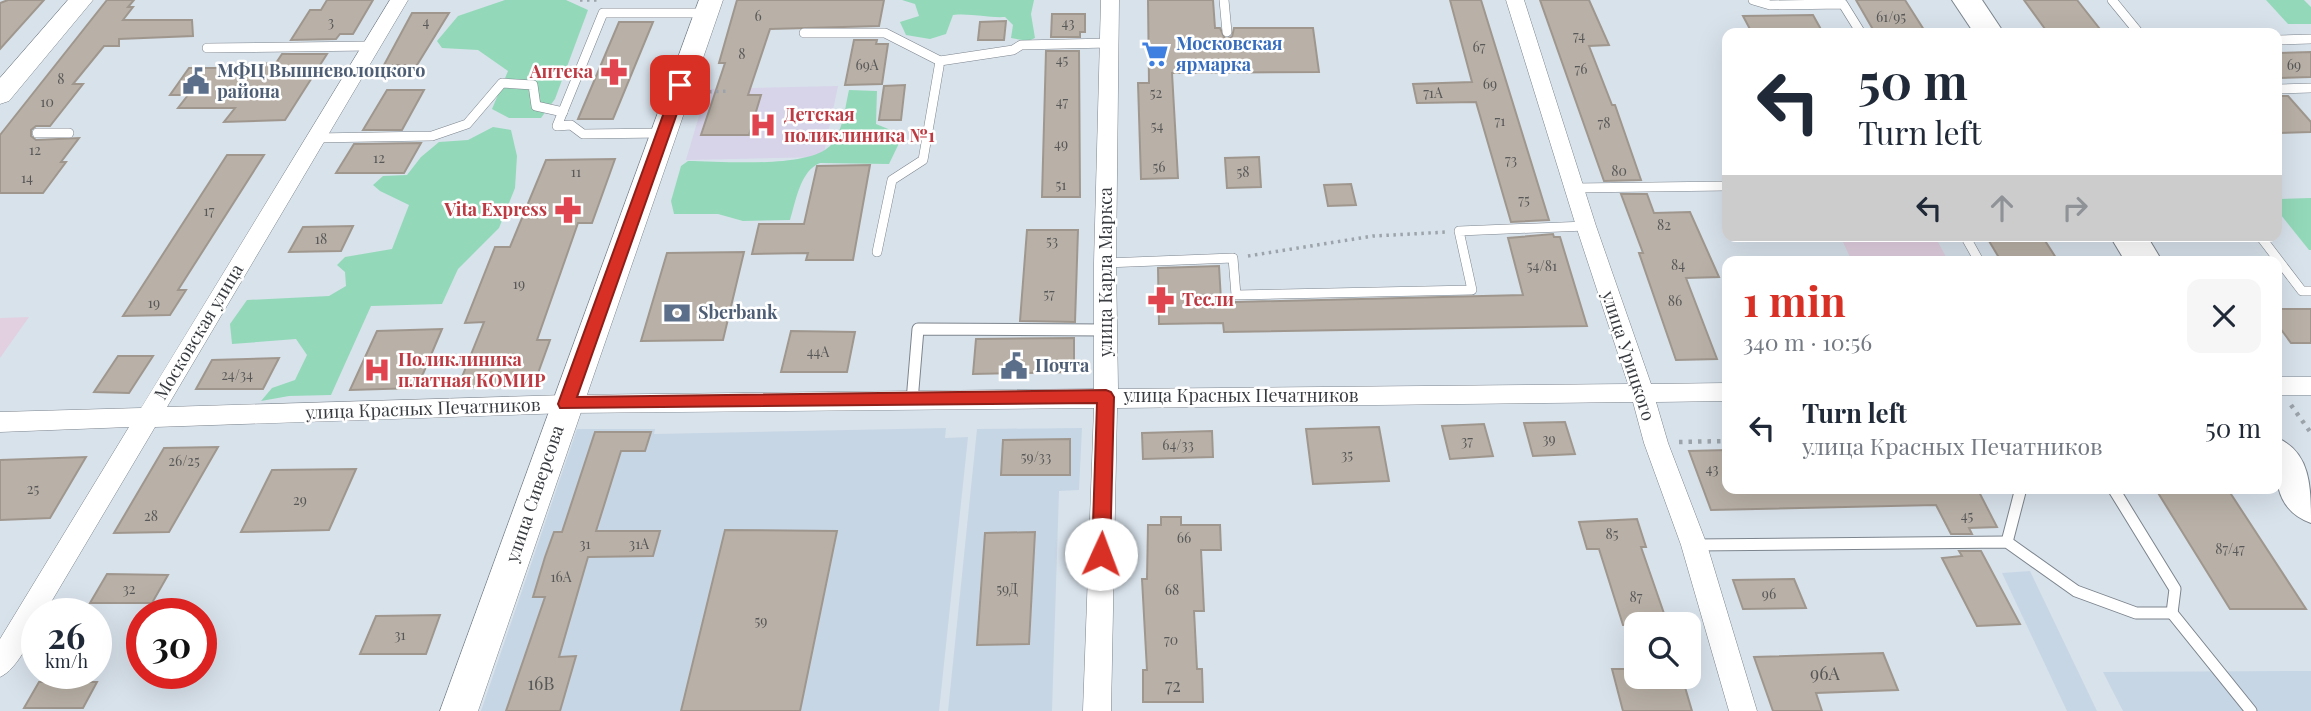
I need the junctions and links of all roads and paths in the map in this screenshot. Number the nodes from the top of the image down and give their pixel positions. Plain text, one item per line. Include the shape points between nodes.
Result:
1 (81, 0) edge
2 (399, 0) edge
3 (1110, 0) edge
4 (1224, 0) edge
5 (1515, 0) edge
6 (1753, 0) edge
7 (1967, 0) edge
8 (2112, 0) edge
9 (709, 6) edge
10 (1858, 28) edge
11 (1986, 28) edge
12 (2135, 28) edge
13 (1227, 32) dead end
14 (804, 33) dead end
15 (2311, 39) edge
16 (2282, 40) edge
17 (1109, 43) junction
18 (370, 46) junction
19 (207, 48) dead end
20 (940, 61) junction
21 (2311, 88) edge
22 (2282, 89) edge
23 (729, 91) dead end
24 (698, 92) dead end
25 (0, 95) edge
26 (563, 112) junction
27 (37, 133) dead end
28 (69, 133) dead end
29 (663, 133) junction
30 (315, 138) junction
31 (1722, 186) edge
32 (1575, 188) junction
33 (1586, 226) junction
34 (1459, 231) junction
35 (2265, 242) edge
36 (877, 252) dead end
37 (2275, 256) edge
38 (1233, 258) junction
39 (1105, 263) junction
40 (2282, 265) edge
41 (2311, 290) edge
42 (1106, 330) junction
43 (2282, 386) edge
44 (2311, 386) edge
45 (1640, 392) junction
46 (1722, 392) edge
47 (2282, 393) edge
48 (1106, 397) junction
49 (912, 401) junction
50 (566, 404) junction
51 (147, 419) junction
52 (0, 422) edge
53 (2311, 433) edge
54 (1722, 441) edge
55 (1656, 443) junction
56 (2282, 462) edge
57 (2019, 494) edge
58 (2117, 494) edge
59 (2311, 505) edge
60 (2007, 542) junction
61 (1694, 545) junction
62 (2172, 613) junction
63 (0, 664) edge
64 (459, 711) edge
65 (1097, 711) edge
66 (1744, 711) edge
67 (2251, 711) edge

1 - 25 street
2 - 18 street, Московская улица
3 - 17 street, улица Карла Маркса
4 - 13 lane
5 - 32 street, улица Урицкого
6 - 10 lane via 1770,5 1843,4
7 - 11 highway
8 - 12 lane
9 - 26 lane via 603,13
9 - 29 street, улица Сиверсова
14 - 20 lane via 885,33
15 - 16 lane
17 - 20 lane via 1021,46
17 - 39 street, улица Карла Маркса
18 - 19 lane
18 - 30 street, Московская улица
20 - 36 lane via 923,160 892,180
21 - 22 lane
23 - 24 path
26 - 29 lane via 557,126 571,125 583,134
26 - 30 lane via 536,106 533,85 502,83 467,124 432,136
27 - 28 lane
29 - 50 street, улица Сиверсова
30 - 51 street, Московская улица
31 - 32 lane
32 - 33 street, улица Урицкого
33 - 34 lane
33 - 45 street, улица Урицкого
34 - 38 path via 1373,236
34 - 38 lane via 1472,290 1236,295
35 - 37 lane
38 - 39 lane
39 - 42 street, улица Карла Маркса
40 - 41 lane via 2302,291
42 - 48 street, улица Карла Маркса
42 - 49 lane via 918,329
43 - 44 street
45 - 46 street, улица Красных Печатников
45 - 48 street, улица Красных Печатников
45 - 55 street, улица Урицкого
47 - 53 path
48 - 49 street, улица Красных Печатников
48 - 65 street, улица Карла Маркса
49 - 50 street, улица Красных Печатников
50 - 51 street, улица Красных Печатников
50 - 64 street, улица Сиверсова
51 - 52 street, улица Красных Печатников
51 - 63 street, Московская улица
54 - 55 path
55 - 61 street, улица Урицкого
56 - 59 highway
57 - 60 lane
58 - 62 lane via 2175,589
60 - 61 lane
60 - 62 lane via 2076,591 2136,613
61 - 66 street, улица Урицкого
62 - 67 lane

